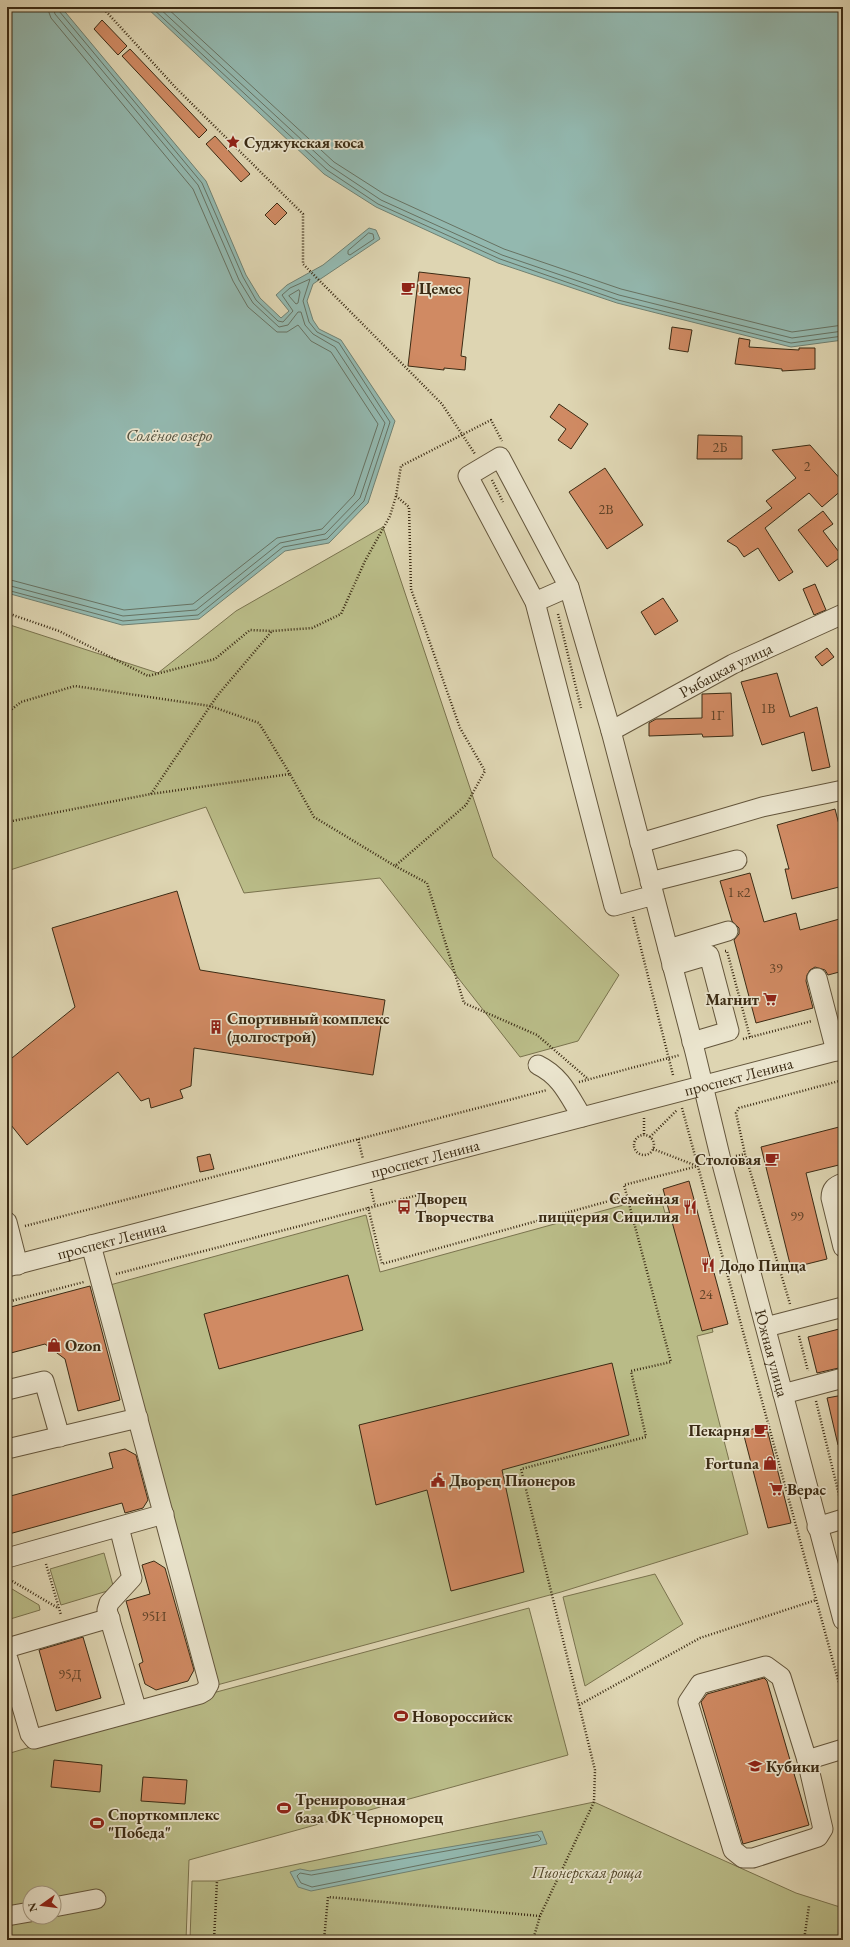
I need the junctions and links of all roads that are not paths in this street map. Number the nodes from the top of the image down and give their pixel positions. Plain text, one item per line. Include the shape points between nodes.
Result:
1 (569, 587) junction
2 (535, 602) junction
3 (843, 614) edge
4 (611, 731) junction
5 (843, 790) edge
6 (640, 843) junction
7 (737, 860) dead end
8 (652, 889) junction
9 (728, 932) dead end
10 (670, 957) junction
11 (817, 978) dead end
12 (692, 1042) junction
13 (840, 1050) edge
14 (538, 1065) dead end
15 (703, 1085) junction
16 (582, 1117) junction
17 (843, 1183) edge
18 (8, 1226) edge
19 (91, 1246) junction
20 (843, 1247) edge
21 (12, 1266) edge
22 (843, 1307) edge
23 (766, 1327) junction
24 (843, 1378) edge
25 (7, 1390) edge
26 (783, 1394) junction
27 (138, 1418) junction
28 (60, 1437) junction
29 (7, 1449) edge
30 (164, 1514) junction
31 (843, 1519) edge
32 (119, 1527) junction
33 (817, 1527) junction
34 (7, 1558) edge
35 (110, 1618) junction
36 (843, 1620) edge
37 (8, 1653) edge
38 (136, 1711) junction
39 (843, 1749) edge
40 (807, 1760) junction
41 (96, 1899) dead end
42 (62, 1905) edge
43 (22, 1913) edge
44 (7, 1916) edge

1 - 2 street
1 - 2 street, Южная улица via 500,457 468,476
1 - 4 street, Южная улица
2 - 8 street via 614,906
3 - 4 street, Рыбацкая улица via 733,664
4 - 6 street, Южная улица
5 - 6 street via 762,808
6 - 8 street, Южная улица
7 - 8 street
8 - 10 street, Южная улица
9 - 10 street
10 - 12 street, Южная улица
10 - 12 street via 709,956 729,1031
11 - 13 street
12 - 15 street, Южная улица
13 - 15 street, проспект Ленина
14 - 16 street via 551,1071
15 - 16 street, проспект Ленина
15 - 23 street, Южная улица
16 - 19 street, проспект Ленина
17 - 20 street via 834,1187 831,1192
18 - 21 street
19 - 21 street, проспект Ленина
19 - 27 street
22 - 23 street
23 - 26 street, Южная улица
24 - 26 street
25 - 28 street via 44,1381
26 - 33 street, Южная улица
27 - 28 street
27 - 30 street
28 - 29 street
30 - 32 street
30 - 38 street via 209,1684 200,1694
31 - 33 street
32 - 34 street
32 - 35 street via 132,1578 107,1606
33 - 36 street, Южная улица
35 - 37 street via 65,1631
35 - 38 street
37 - 38 street via 30,1734 34,1739
39 - 40 street
40 - 40 street via 823,1828 818,1837 753,1858 743,1858 733,1850 688,1702 700,1684 766,1666 781,1677
41 - 42 street
43 - 44 street

